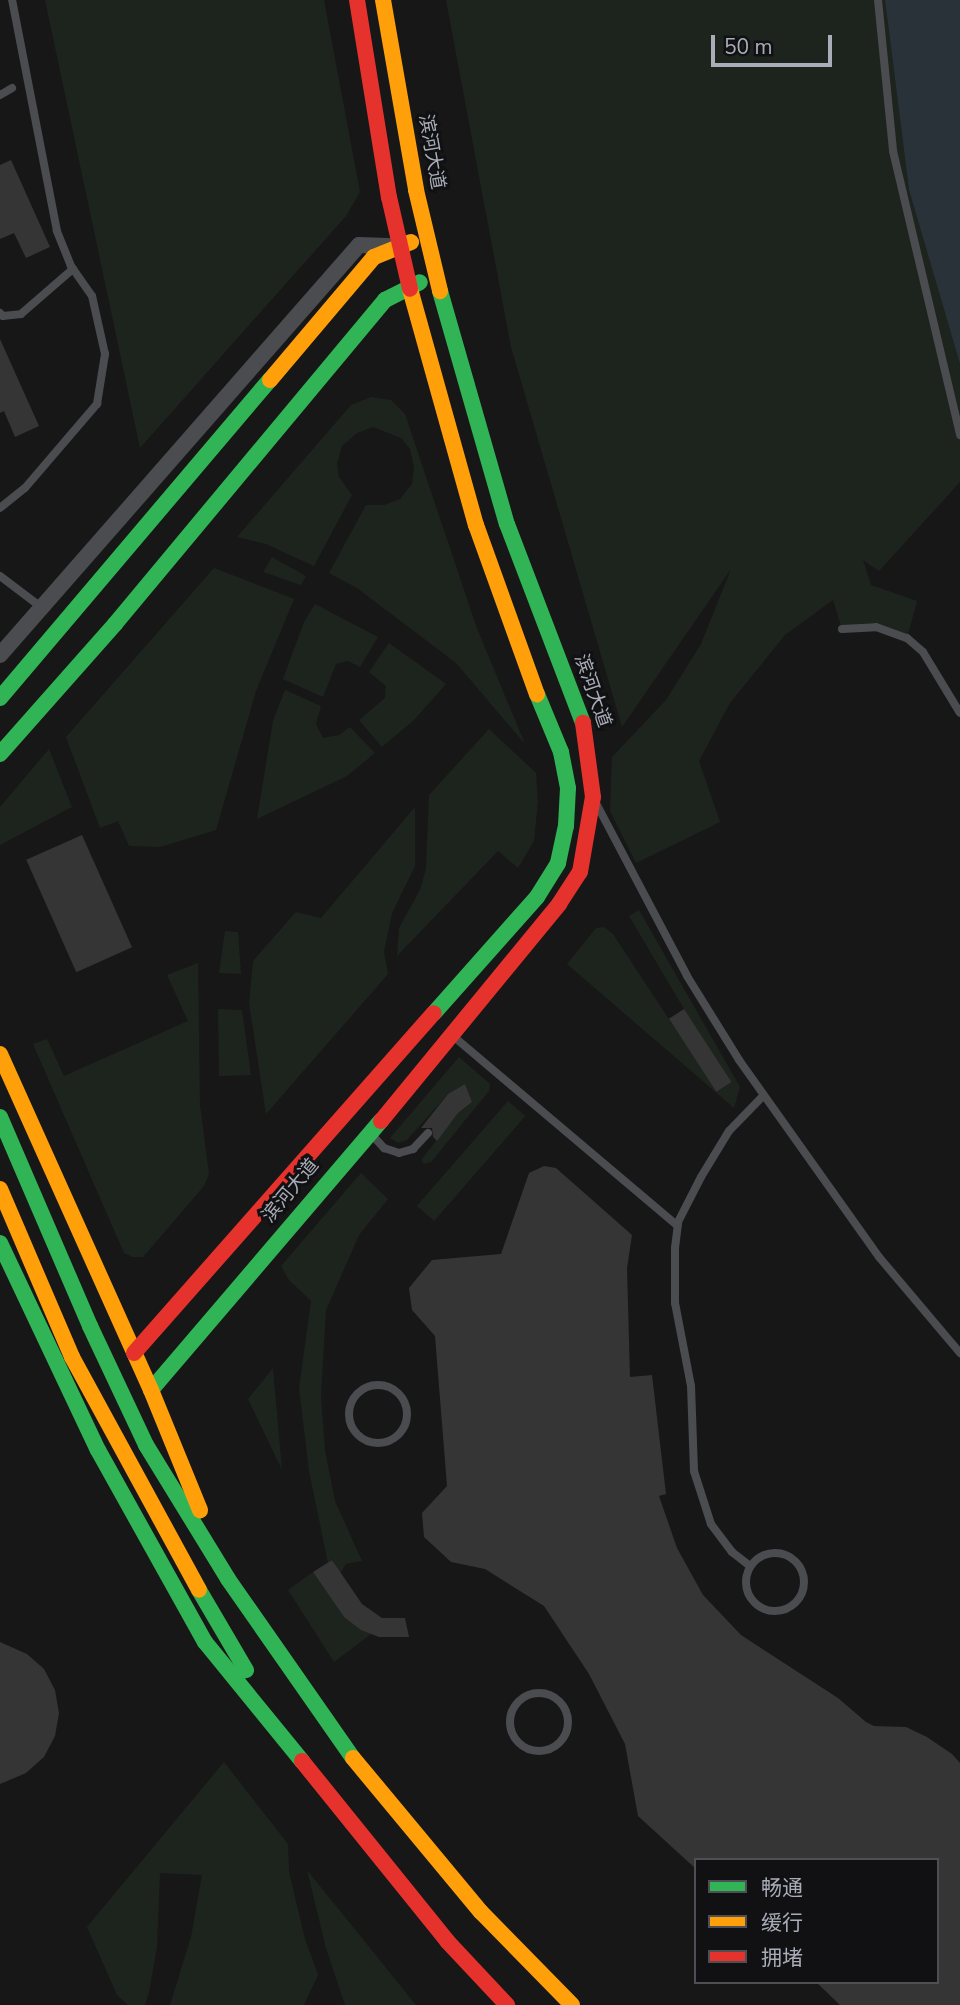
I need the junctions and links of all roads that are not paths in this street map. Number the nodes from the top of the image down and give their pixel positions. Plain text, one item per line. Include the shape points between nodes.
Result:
1 (12, 0) edge
2 (357, 0) edge
3 (383, 0) edge
4 (878, 0) edge
5 (12, 88) dead end
6 (0, 95) edge
7 (426, 236) junction
8 (400, 246) junction
9 (73, 269) junction
10 (435, 275) junction
11 (409, 287) junction
12 (0, 313) edge
13 (960, 435) edge
14 (0, 508) edge
15 (0, 576) edge
16 (41, 607) junction
17 (842, 629) dead end
18 (0, 655) edge
19 (0, 698) edge
20 (960, 713) edge
21 (0, 754) edge
22 (593, 797) junction
23 (453, 1035) junction
24 (0, 1054) edge
25 (763, 1096) junction
26 (0, 1117) edge
27 (369, 1132) junction
28 (428, 1133) dead end
29 (0, 1189) edge
30 (678, 1226) junction
31 (0, 1243) edge
32 (134, 1353) junction
33 (960, 1353) edge
34 (151, 1390) junction
35 (405, 1425) joint
36 (750, 1566) junction
37 (228, 1579) junction
38 (566, 1733) joint
39 (326, 1790) junction
40 (507, 2005) edge
41 (572, 2005) edge

1 - 9 lane via 57,231
2 - 8 main road, 滨河大道
3 - 7 main road, 滨河大道
4 - 13 lane via 893,151
5 - 6 lane
7 - 8 main road
7 - 10 main road, 滨河大道
8 - 11 main road, 滨河大道
8 - 16 street via 359,245
8 - 19 main road via 374,257
9 - 12 lane via 21,314
9 - 14 lane via 92,296 105,354 97,404 25,488
10 - 11 main road
10 - 22 main road, 滨河大道 via 507,523 586,730
11 - 21 main road via 385,300 115,624
11 - 32 main road, 滨河大道 via 475,525 561,752 568,788 558,863 537,897
15 - 16 lane
16 - 18 street
17 - 20 lane via 876,627 907,638 923,652
22 - 23 main road, 滨河大道 via 580,872
22 - 25 lane via 687,976
23 - 27 main road, 滨河大道
23 - 30 lane
24 - 32 main road
25 - 30 lane via 729,1131
25 - 33 lane via 879,1256
26 - 37 main road via 146,1445
27 - 28 lane via 384,1148 399,1153 413,1149
27 - 34 main road, 滨河大道
29 - 39 main road via 72,1357 139,1484 223,1635
30 - 36 lane via 675,1303 691,1386 694,1471 711,1524
31 - 39 main road via 98,1450 205,1642
32 - 34 main road
34 - 37 main road
35 - 35 lane via 401,1396 386,1385 359,1391 349,1407 356,1434 373,1443 392,1440
36 - 36 lane via 748,1594 761,1608 780,1612 798,1602 804,1574 792,1558 774,1553
37 - 41 main road via 350,1754 481,1912
38 - 38 lane via 563,1704 547,1693 528,1694 510,1715 517,1742 534,1751 553,1748
39 - 40 main road via 447,1941

